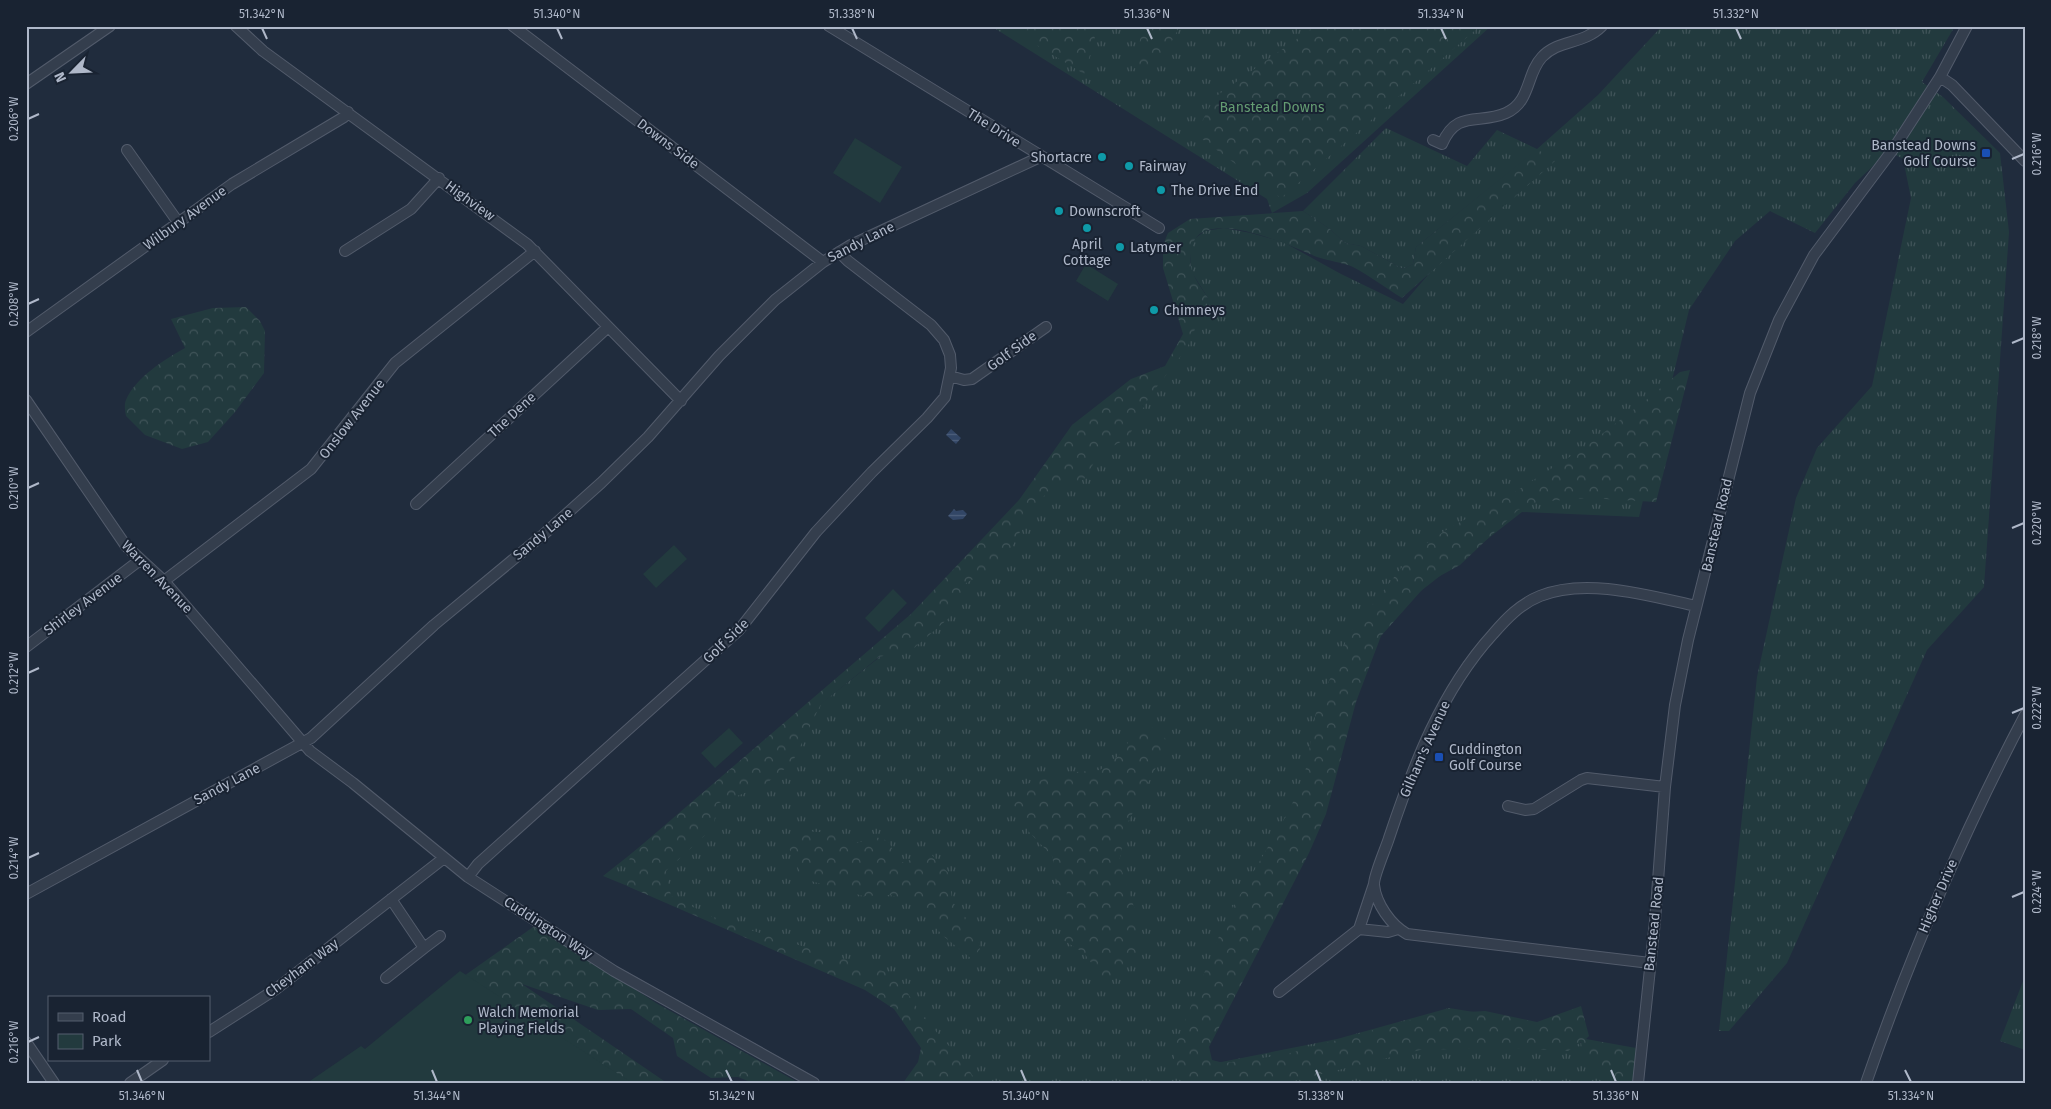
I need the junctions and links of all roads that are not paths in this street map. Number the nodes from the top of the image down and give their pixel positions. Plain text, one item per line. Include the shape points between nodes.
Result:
1 (110, 26) edge
2 (236, 26) edge
3 (514, 26) edge
4 (829, 26) edge
5 (1602, 26) edge
6 (1967, 26) edge
7 (1940, 76) junction
8 (26, 84) edge
9 (348, 112) junction
10 (1432, 140) dead end
11 (128, 150) dead end
12 (1040, 157) junction
13 (2025, 161) edge
14 (439, 178) junction
15 (178, 222) junction
16 (1159, 228) dead end
17 (345, 251) dead end
18 (535, 252) junction
19 (839, 252) junction
20 (823, 262) junction
21 (608, 327) junction
22 (1046, 327) dead end
23 (26, 332) edge
24 (950, 376) junction
25 (26, 400) edge
26 (681, 402) junction
27 (416, 504) dead end
28 (140, 560) junction
29 (164, 581) junction
30 (1696, 606) junction
31 (26, 647) edge
32 (2025, 714) edge
33 (303, 743) junction
34 (1665, 787) junction
35 (1508, 806) dead end
36 (444, 858) junction
37 (468, 877) junction
38 (1374, 884) junction
39 (26, 894) edge
40 (391, 900) junction
41 (1359, 929) junction
42 (1398, 929) junction
43 (440, 936) dead end
44 (424, 948) junction
45 (1650, 963) junction
46 (386, 978) dead end
47 (1280, 992) dead end
48 (210, 1031) edge
49 (26, 1042) edge
50 (161, 1062) edge
51 (54, 1083) edge
52 (130, 1083) edge
53 (814, 1083) edge
54 (1638, 1083) edge
55 (1866, 1083) edge

1 - 8 street
2 - 9 street, Highview via 263,51
3 - 20 street, Downs Side
4 - 12 street, The Drive
5 - 10 street via 1588,38 1554,48 1544,56 1535,68 1524,98 1512,109 1504,114 1456,124 1442,144
6 - 7 street, Banstead Road
7 - 13 street
7 - 30 street, Banstead Road via 1878,171 1814,255 1779,320 1750,392
9 - 14 street, Highview
9 - 15 street, Wilbury Avenue via 232,184
11 - 15 street
12 - 16 street, The Drive
12 - 19 street, Sandy Lane
14 - 17 street via 411,209
14 - 18 street, Highview
15 - 23 street, Wilbury Avenue
18 - 21 street, Highview
18 - 29 street, Onslow Avenue via 396,363 311,469
19 - 20 street, Sandy Lane
19 - 24 street, Golf Side via 939,333 948,348
20 - 26 street, Sandy Lane via 746,327
21 - 26 street, Highview
21 - 27 street, The Dene
22 - 24 street, Golf Side via 972,379
24 - 37 street, Golf Side via 945,397 816,532 739,630 478,864
25 - 28 street, Warren Avenue via 114,531
26 - 33 street, Sandy Lane via 564,517 434,625 317,734
28 - 29 street, Warren Avenue
28 - 31 street, Shirley Avenue
29 - 33 street, Warren Avenue
30 - 34 street, Banstead Road via 1675,705
30 - 38 street, Gilham's Avenue via 1627,592 1588,589 1548,594 1528,601 1516,610 1476,654 1433,724 1398,808
32 - 55 street, Higher Drive via 1991,779 1922,932
33 - 36 street, Cuddington Way
33 - 39 street, Sandy Lane
34 - 35 street via 1587,778 1534,809
34 - 45 street, Banstead Road
36 - 37 street, Cuddington Way
36 - 40 street, Cheyham Way
37 - 53 street, Cuddington Way via 614,971
38 - 41 street, Gilham's Avenue
38 - 42 street via 1388,917
40 - 44 street
40 - 48 street, Cheyham Way via 276,989
41 - 42 street via 1388,932
41 - 47 street
42 - 45 street via 1407,934
43 - 44 street
44 - 46 street
45 - 54 street, Banstead Road
49 - 51 street
50 - 52 street

